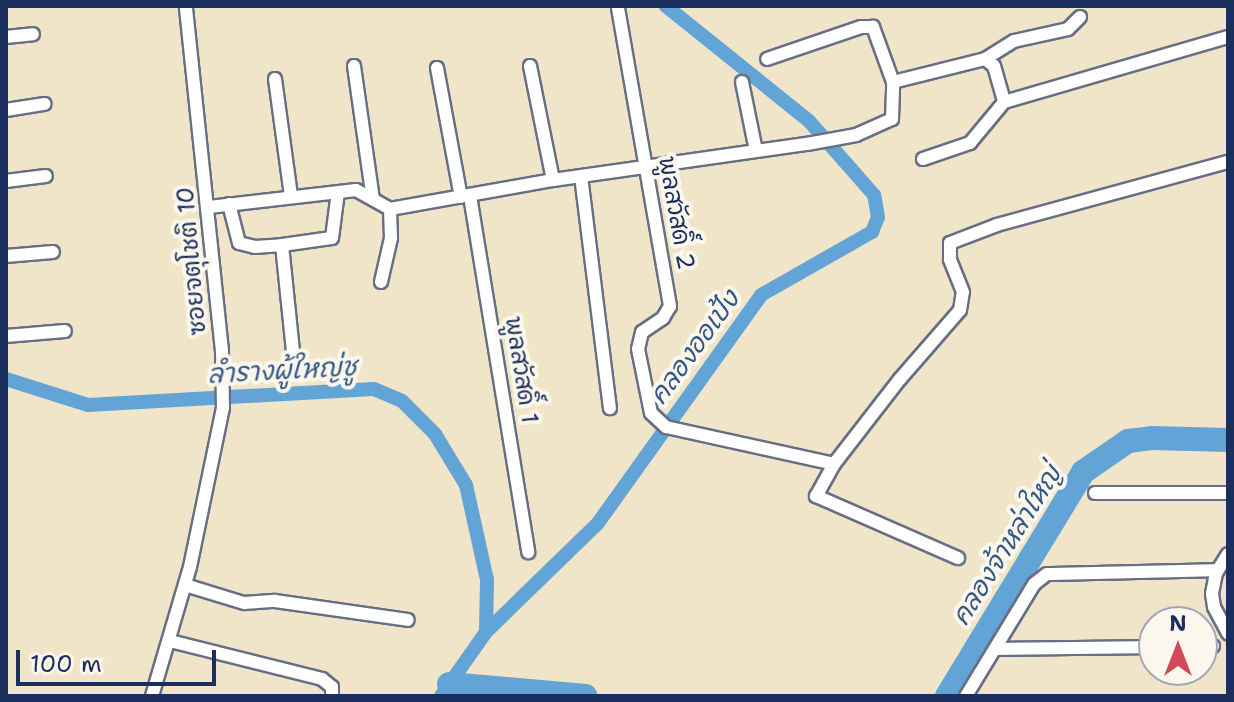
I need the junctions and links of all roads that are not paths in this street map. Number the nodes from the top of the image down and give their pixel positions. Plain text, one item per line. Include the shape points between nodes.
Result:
1 (186, 6) edge
2 (618, 8) edge
3 (1080, 17) dead end
4 (33, 34) dead end
5 (6, 37) edge
6 (1228, 37) edge
7 (767, 59) dead end
8 (985, 59) junction
9 (354, 66) dead end
10 (530, 66) dead end
11 (437, 68) dead end
12 (275, 79) dead end
13 (742, 82) dead end
14 (893, 82) junction
15 (1004, 102) junction
16 (45, 104) dead end
17 (6, 110) edge
18 (756, 151) junction
19 (923, 159) dead end
20 (1228, 162) edge
21 (645, 167) junction
22 (46, 176) dead end
23 (581, 176) junction
24 (553, 180) junction
25 (6, 181) edge
26 (338, 192) junction
27 (291, 196) junction
28 (466, 196) junction
29 (373, 199) junction
30 (229, 204) junction
31 (209, 207) junction
32 (390, 209) junction
33 (282, 245) junction
34 (53, 252) dead end
35 (6, 256) edge
36 (381, 282) dead end
37 (65, 331) dead end
38 (6, 336) edge
39 (293, 351) dead end
40 (610, 408) dead end
41 (834, 464) junction
42 (1095, 493) dead end
43 (1228, 493) edge
44 (528, 552) dead end
45 (1228, 554) edge
46 (958, 558) dead end
47 (1218, 570) junction
48 (185, 585) junction
49 (408, 620) dead end
50 (1228, 633) edge
51 (170, 641) junction
52 (1138, 647) edge
53 (995, 649) junction
54 (152, 696) edge
55 (332, 696) edge
56 (966, 696) edge

1 - 31 street, ซอยจตุโชติ 10
2 - 21 street, พูลสวัสดิ์ 2
3 - 8 street via 1068,29 1014,41
4 - 5 street
6 - 15 street
7 - 14 street via 870,26
8 - 14 street
8 - 15 street via 994,66
9 - 29 street
10 - 24 street
11 - 28 street, พูลสวัสดิ์ 1
12 - 27 street
13 - 18 street
14 - 18 street via 892,119 856,135
15 - 19 street via 970,143
16 - 17 street
18 - 21 street
20 - 41 street via 997,225 950,243 950,259 963,292 960,310
21 - 23 street
21 - 41 street, พูลสวัสดิ์ 2 via 670,306 638,338 651,413 666,427
22 - 25 street
23 - 24 street
23 - 40 street
24 - 28 street
26 - 27 street
26 - 29 street via 356,190
26 - 33 street via 332,238
27 - 30 street
28 - 32 street
28 - 44 street, พูลสวัสดิ์ 1
29 - 32 street
30 - 31 street
30 - 33 street via 239,243
31 - 48 street, ซอยจตุโชติ 10 via 221,431
32 - 36 street via 391,238
33 - 39 street
34 - 35 street
37 - 38 street
41 - 46 street via 816,496
42 - 43 street
45 - 47 street
47 - 50 street via 1214,607
47 - 53 street via 1047,574 1034,584
48 - 49 street via 244,603 275,601
48 - 51 street, ซอยจตุโชติ 10
51 - 54 street, ซอยจตุโชติ 10
51 - 55 street via 322,679 332,687
52 - 53 street
53 - 56 street

